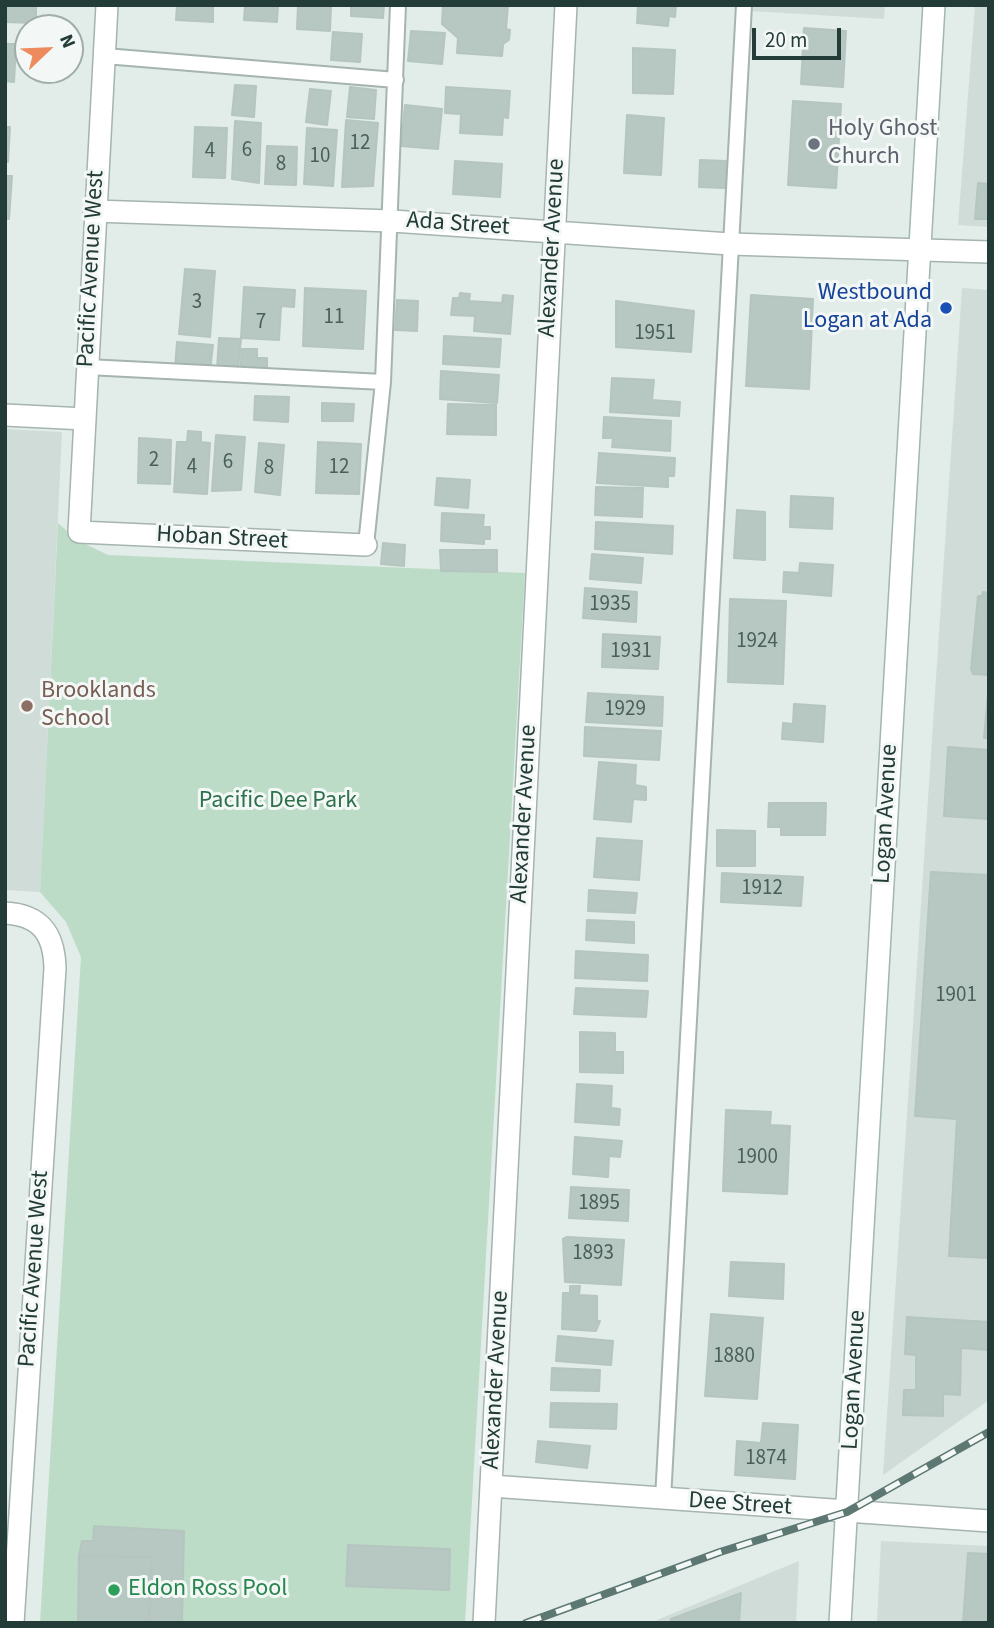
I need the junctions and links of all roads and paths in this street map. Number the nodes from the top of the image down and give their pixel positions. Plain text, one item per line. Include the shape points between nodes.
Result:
1 (107, 5) edge
2 (398, 5) edge
3 (566, 5) edge
4 (744, 5) edge
5 (934, 5) edge
6 (104, 56) junction
7 (396, 80) junction
8 (94, 211) junction
9 (392, 220) junction
10 (553, 232) junction
11 (730, 244) junction
12 (920, 249) junction
13 (989, 252) edge
14 (87, 367) junction
15 (383, 382) junction
16 (5, 415) edge
17 (85, 419) junction
18 (79, 532) joint
19 (366, 545) joint
20 (5, 913) edge
21 (491, 1486) junction
22 (663, 1499) junction
23 (847, 1512) junction
24 (989, 1521) edge
25 (13, 1623) edge
26 (484, 1623) edge
27 (841, 1623) edge

1 - 6 street, Pacific Avenue West
2 - 7 lane
3 - 10 street, Alexander Avenue
4 - 11 lane
5 - 12 street, Logan Avenue
6 - 7 lane
6 - 8 street, Pacific Avenue West
7 - 9 lane
8 - 9 street, Ada Street
8 - 14 street, Pacific Avenue West
9 - 10 street, Ada Street
9 - 15 lane
10 - 11 street, Ada Street
10 - 21 street, Alexander Avenue
11 - 12 street, Ada Street
11 - 22 lane
12 - 13 street, Ada Street
12 - 23 street, Logan Avenue
14 - 15 lane
14 - 17 street, Pacific Avenue West
15 - 19 lane
16 - 17 street
17 - 18 street, Pacific Avenue West
18 - 19 street, Hoban Street
20 - 25 street, Pacific Avenue West via 23,914 47,932 55,968
21 - 22 street, Dee Street
21 - 26 street, Alexander Avenue
22 - 23 street, Dee Street
23 - 24 street, Dee Street
23 - 27 street, Logan Avenue

